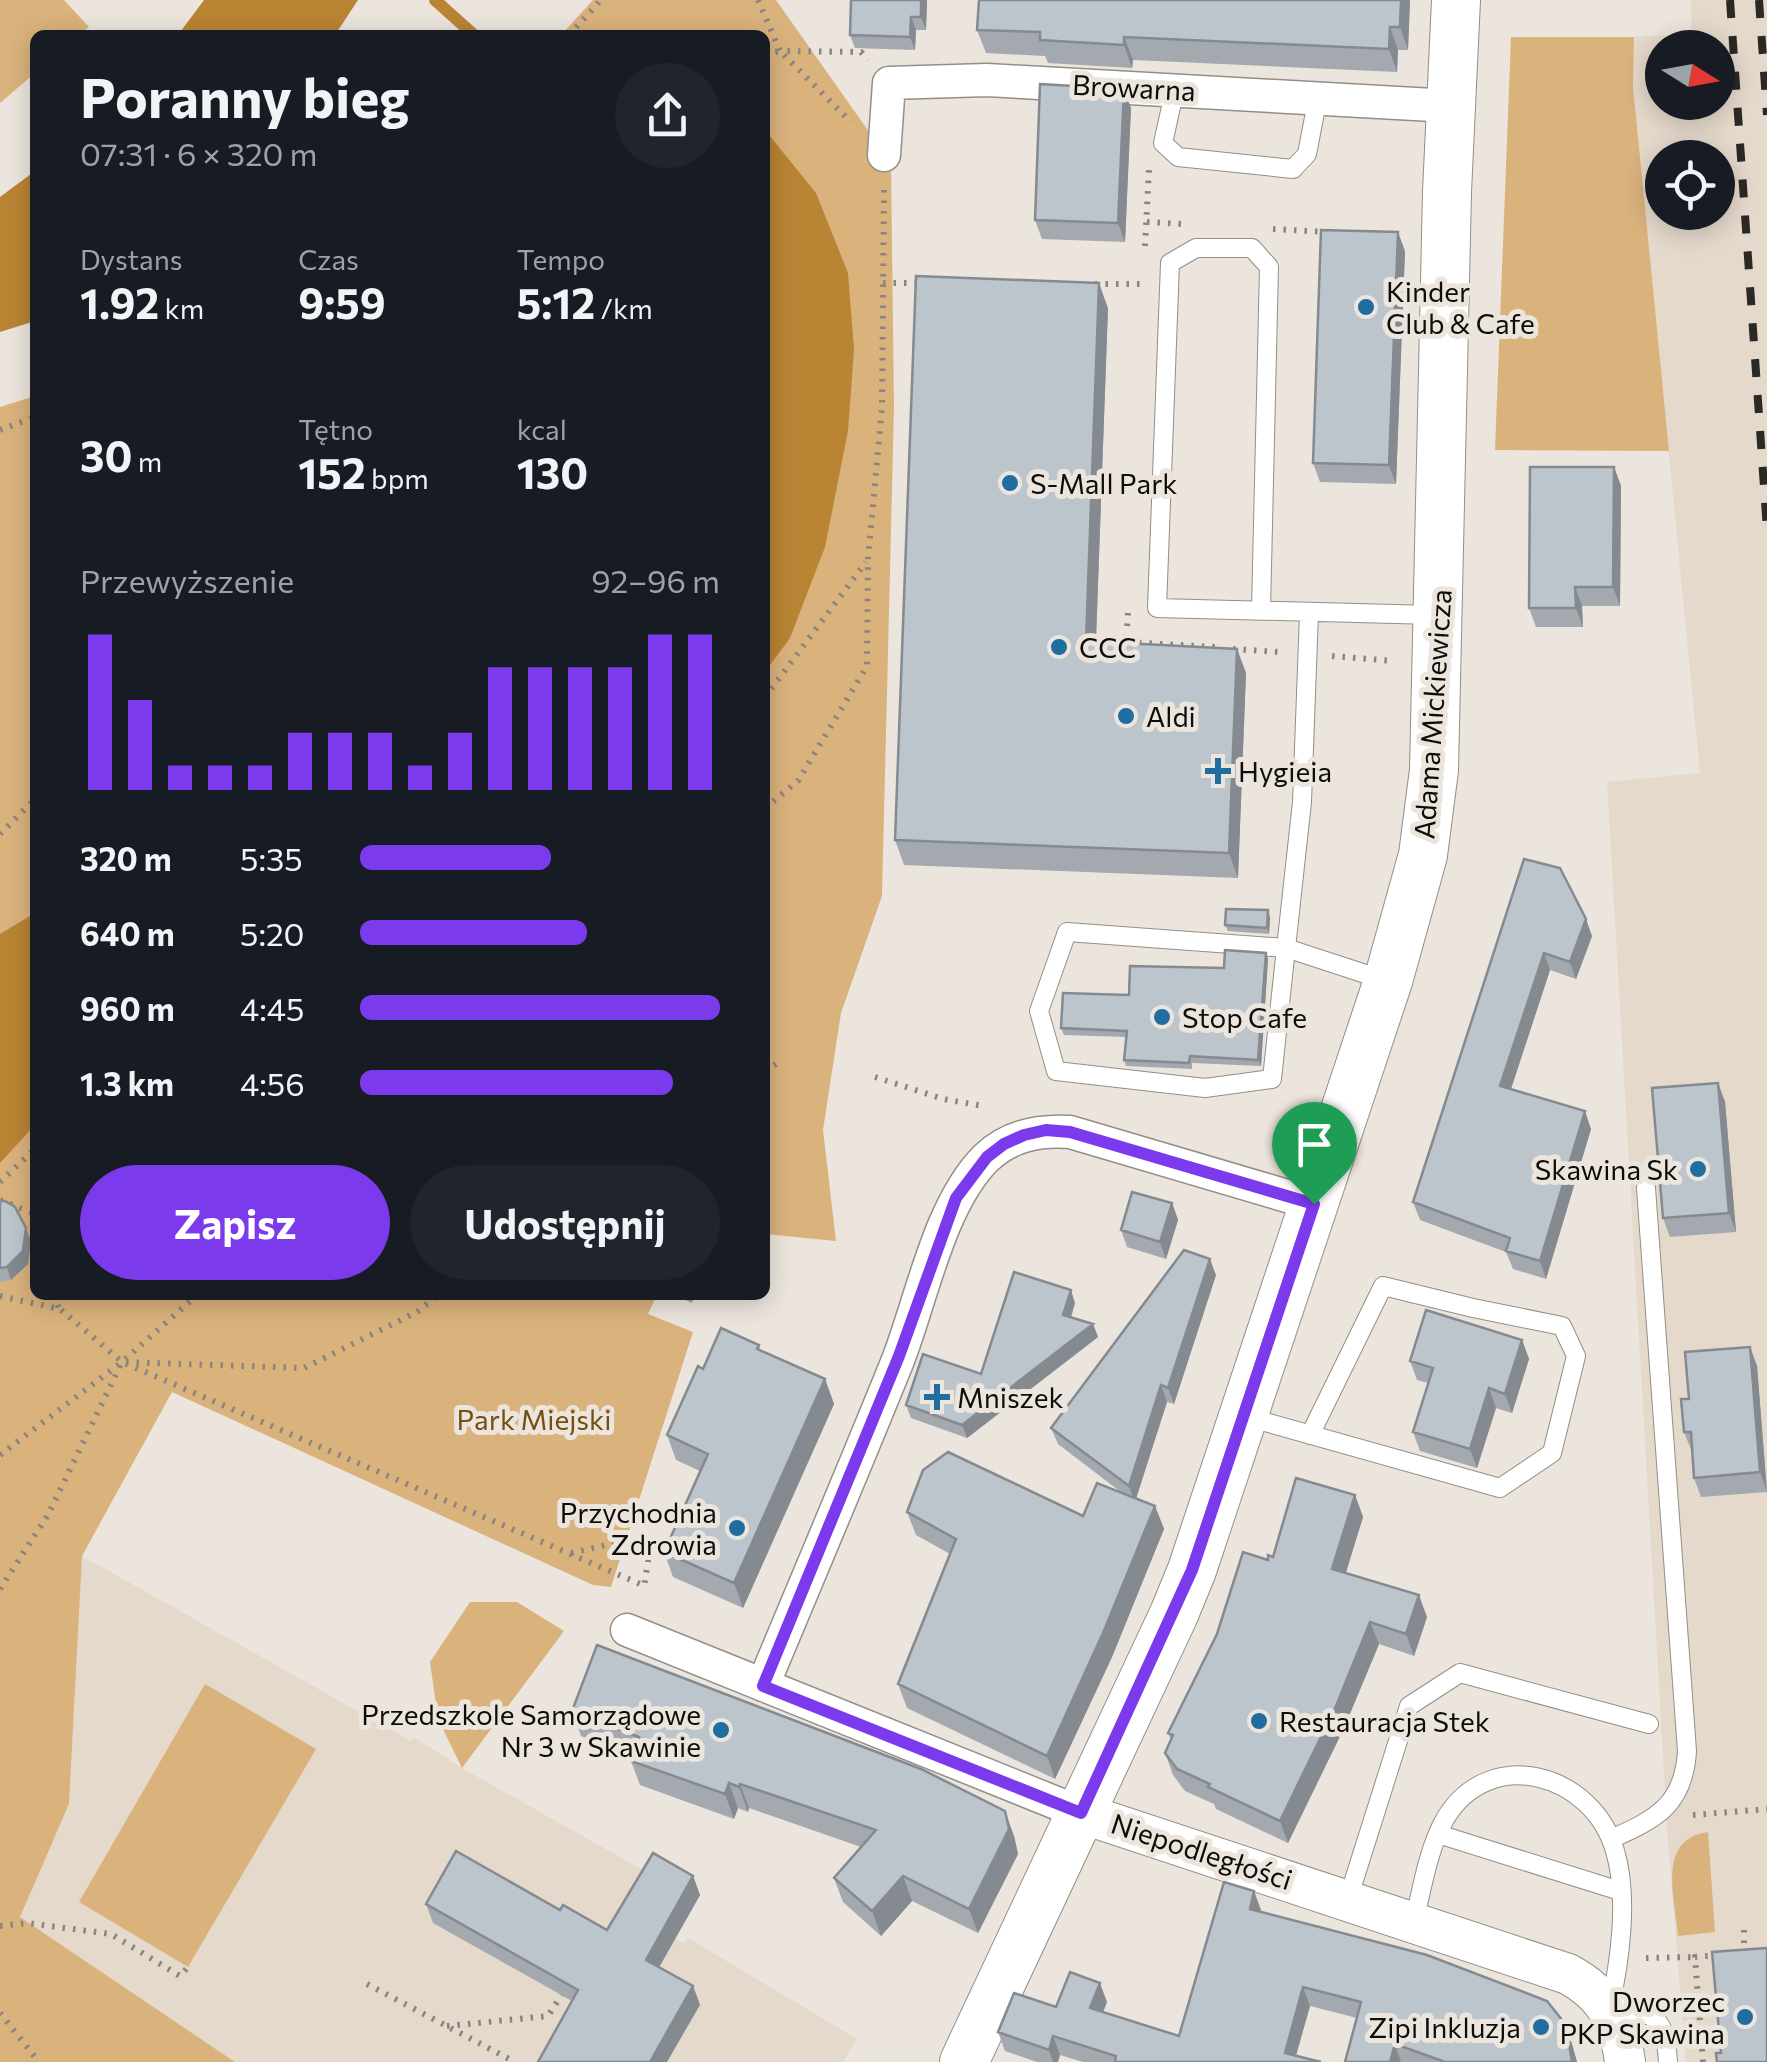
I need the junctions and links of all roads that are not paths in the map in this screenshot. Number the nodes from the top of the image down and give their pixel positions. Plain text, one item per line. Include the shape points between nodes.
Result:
1 (1456, 0) edge
2 (1175, 89) junction
3 (1318, 97) junction
4 (1450, 106) junction
5 (884, 155) road end
6 (1261, 610) junction
7 (1309, 613) junction
8 (1439, 615) junction
9 (1286, 948) junction
10 (1388, 981) junction
11 (1646, 1188) dead end
12 (1314, 1204) junction
13 (1243, 1416) junction
14 (1310, 1436) junction
15 (627, 1630) dead end
16 (763, 1686) junction
17 (1649, 1724) dead end
18 (1081, 1813) junction
19 (1438, 1834) junction
20 (1611, 1838) junction
21 (1620, 1891) junction
22 (1348, 1899) junction
23 (1414, 1922) junction
24 (1610, 2010) junction
25 (964, 2062) edge
26 (1625, 2062) edge
27 (1668, 2062) edge

1 - 4 main road, Adama Mickiewicza
2 - 3 street, Browarna
2 - 3 lane via 1163,143 1178,157 1293,169 1307,154
2 - 5 street, Browarna via 987,80 889,83
3 - 4 street, Browarna
4 - 8 main road, Adama Mickiewicza
6 - 6 lane via 1156,608 1170,263 1196,248 1252,248 1269,267
6 - 7 lane
7 - 8 lane
7 - 9 lane via 1302,802
8 - 10 main road, Adama Mickiewicza via 1430,814
9 - 9 lane via 1068,932 1038,1011 1056,1070 1205,1088 1272,1079
9 - 10 lane
10 - 12 main road, Adama Mickiewicza
11 - 20 lane via 1687,1751 1682,1782 1664,1811
12 - 13 main road, Adama Mickiewicza
12 - 16 street via 1070,1132 1024,1135 987,1157 956,1198 899,1356
13 - 14 lane
13 - 18 main road, Adama Mickiewicza via 1174,1614
14 - 14 lane via 1500,1488 1552,1453 1576,1356 1562,1326 1383,1286
15 - 16 street, Niepodległości
16 - 18 street, Niepodległości
17 - 22 lane via 1460,1673 1409,1706
18 - 22 street, Niepodległości
18 - 25 main road, Adama Mickiewicza
19 - 20 lane via 1467,1793 1522,1776 1554,1781 1577,1794
19 - 21 lane
19 - 23 lane
20 - 21 lane
21 - 24 lane via 1622,1958
22 - 23 street, Niepodległości
23 - 24 street, Niepodległości via 1568,1974
24 - 26 street
24 - 27 lane via 1655,2017 1667,2038

